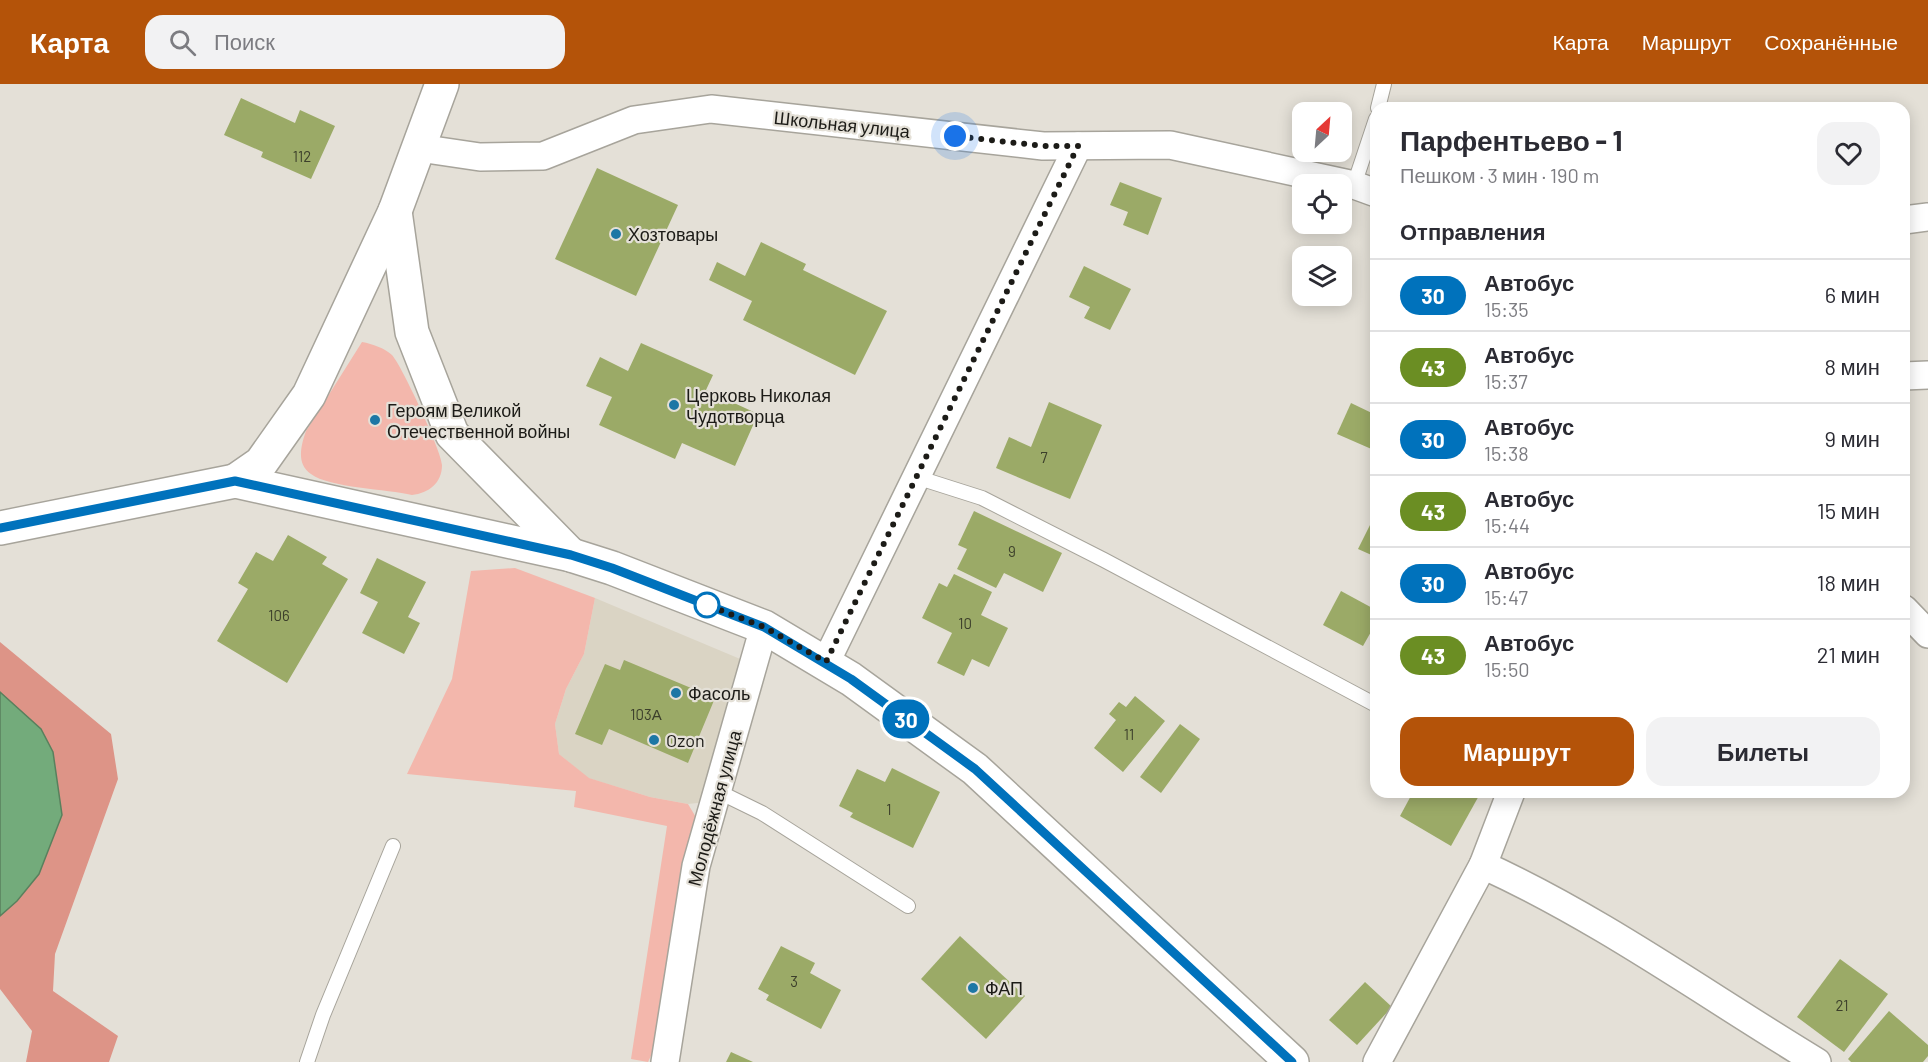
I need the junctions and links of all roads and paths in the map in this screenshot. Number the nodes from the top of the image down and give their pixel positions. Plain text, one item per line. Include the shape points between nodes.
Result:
1 (442, 84) edge
2 (1383, 84) edge
3 (1379, 102) edge
4 (1078, 146) junction
5 (419, 148) junction
6 (1370, 154) edge
7 (1364, 189) edge
8 (395, 211) junction
9 (1928, 217) edge
10 (1910, 219) edge
11 (1928, 375) edge
12 (1910, 376) edge
13 (916, 477) junction
14 (235, 481) junction
15 (0, 528) edge
16 (571, 555) junction
17 (1910, 615) edge
18 (764, 627) junction
19 (1928, 634) edge
20 (826, 662) junction
21 (1370, 702) edge
22 (717, 791) junction
23 (1509, 798) edge
24 (393, 846) dead end
25 (1482, 865) junction
26 (908, 906) dead end
27 (307, 1062) edge
28 (665, 1062) edge
29 (1292, 1062) edge
30 (1377, 1062) edge
31 (1817, 1062) edge

1 - 5 street
2 - 3 lane
4 - 5 street, Школьная улица via 1043,146 711,109 634,120 543,156 480,157
4 - 7 street, Школьная улица via 1170,145
4 - 13 street
5 - 8 street
6 - 7 lane
8 - 14 street via 309,395 261,463
8 - 16 street via 412,332 452,434
9 - 10 street
11 - 12 street
13 - 20 street
13 - 21 lane via 982,498
14 - 15 street
14 - 16 street
16 - 18 street
17 - 19 street
18 - 20 street
18 - 22 street, Молодёжная улица
20 - 29 street via 975,769
22 - 26 lane via 762,813
22 - 28 street, Молодёжная улица via 696,866
23 - 25 street
24 - 27 lane
25 - 30 street
25 - 31 street via 1543,892

